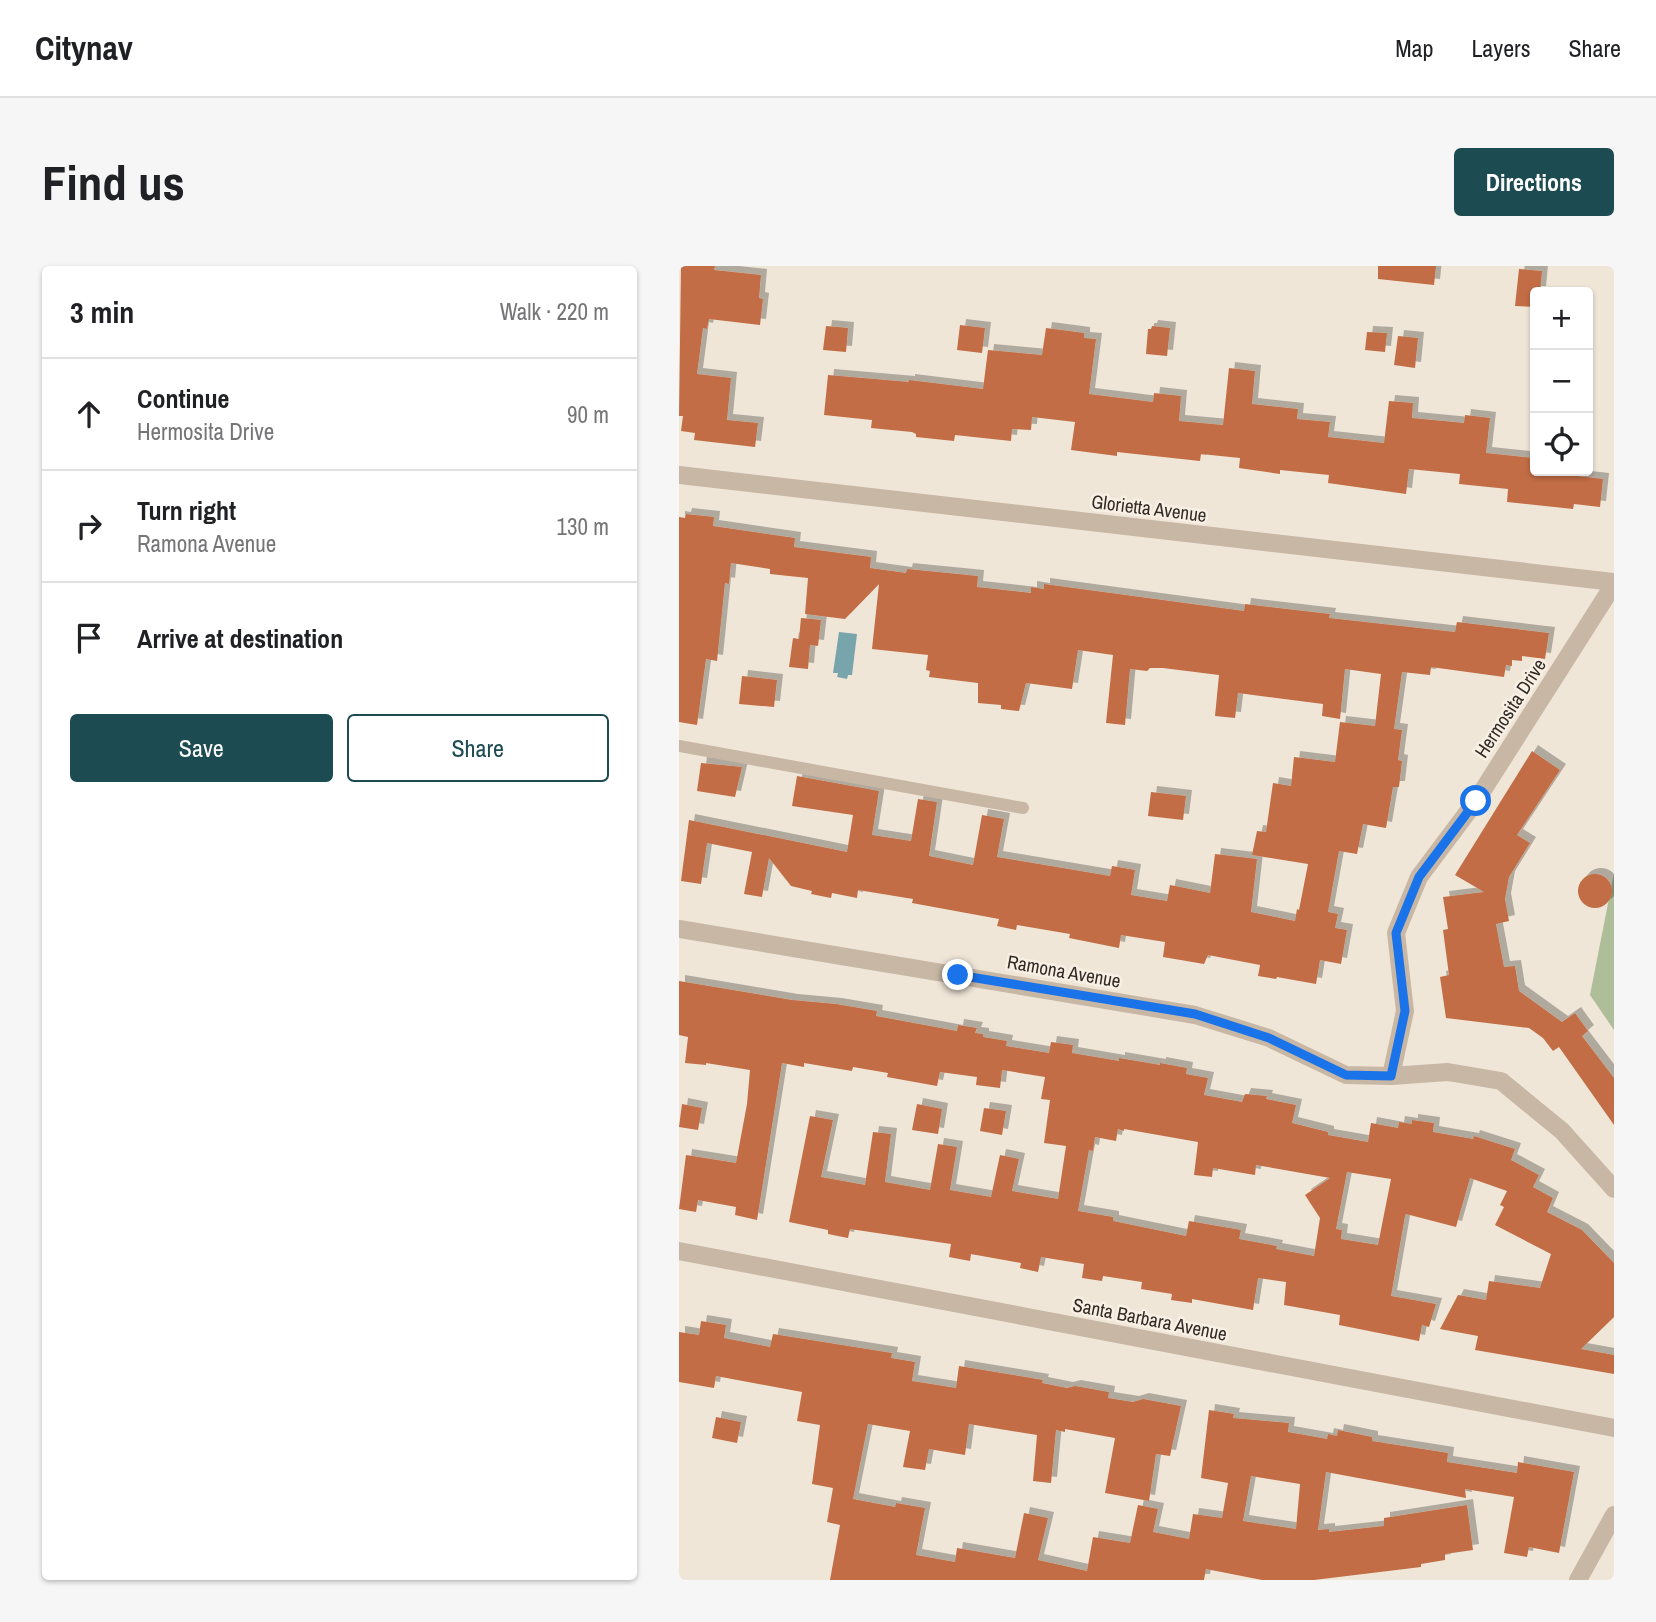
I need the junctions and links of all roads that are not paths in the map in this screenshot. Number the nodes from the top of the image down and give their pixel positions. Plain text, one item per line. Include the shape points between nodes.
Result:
1 (679, 475) edge
2 (1614, 583) edge
3 (679, 746) edge
4 (1023, 808) dead end
5 (679, 929) edge
6 (1391, 1076) junction
7 (1614, 1189) edge
8 (679, 1251) edge
9 (1614, 1428) edge
10 (1614, 1515) edge
11 (1578, 1580) edge

1 - 2 street, Glorietta Avenue
2 - 6 street, Hermosita Drive via 1476,801 1419,877 1396,933 1405,1011
3 - 4 lane
5 - 6 street, Ramona Avenue via 1195,1014 1269,1038 1346,1075
6 - 7 street via 1448,1072 1501,1081 1562,1131
8 - 9 street, Santa Barbara Avenue
10 - 11 street

